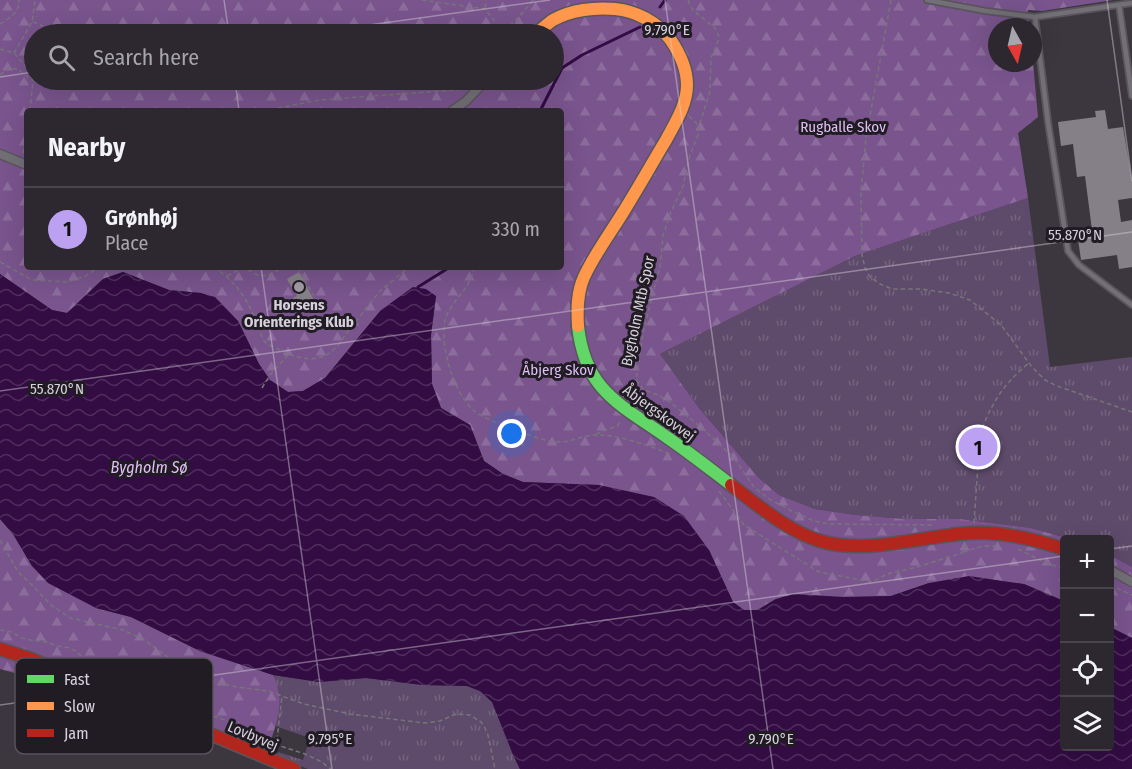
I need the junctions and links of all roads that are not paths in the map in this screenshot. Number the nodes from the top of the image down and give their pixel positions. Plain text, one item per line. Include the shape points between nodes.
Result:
1 (927, 0) edge
2 (1132, 3) edge
3 (1119, 5) junction
4 (1035, 17) junction
5 (549, 24) edge
6 (476, 90) edge
7 (1132, 96) edge
8 (457, 108) edge
9 (0, 154) edge
10 (23, 163) edge
11 (1132, 305) edge
12 (1060, 547) edge
13 (1114, 572) edge
14 (1132, 582) edge
15 (0, 649) edge
16 (28, 658) edge
17 (213, 735) edge
18 (294, 769) edge

1 - 4 lane
2 - 3 lane
3 - 4 lane
3 - 7 lane
4 - 11 lane via 1068,251 1079,265
5 - 12 street, Åbjergskovvej via 582,11 630,12 656,24 673,43 687,87 680,114 590,267 579,294 578,323 583,351 588,368 604,390 767,512 811,538 834,544 867,544 998,533
6 - 8 street
9 - 10 street
13 - 14 street
15 - 16 street, Lovbyvej
17 - 18 street, Lovbyvej

